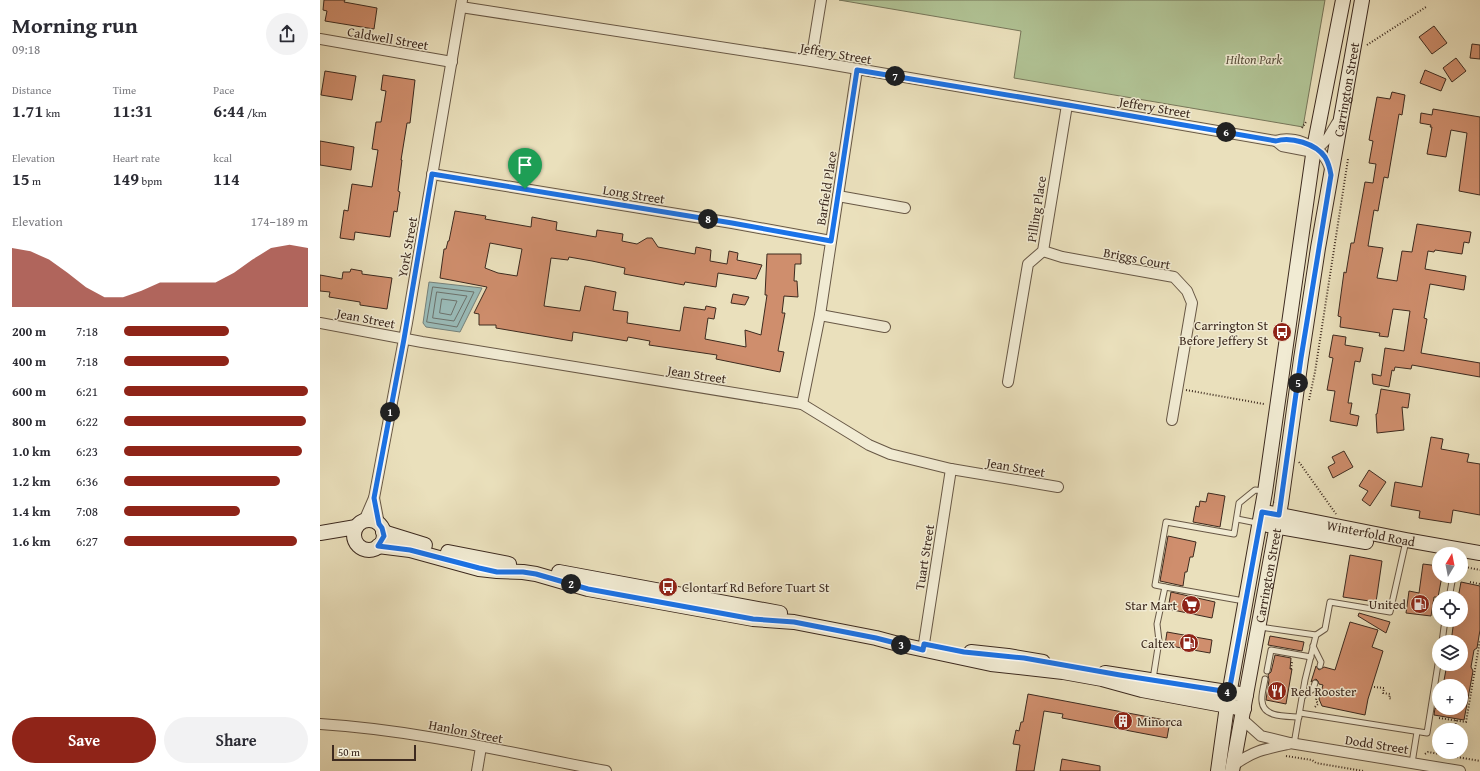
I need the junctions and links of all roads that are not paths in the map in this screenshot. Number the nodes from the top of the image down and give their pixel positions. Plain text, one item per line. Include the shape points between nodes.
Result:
1 (821, 0) edge
2 (1343, 0) edge
3 (1362, 0) edge
4 (461, 3) edge
5 (320, 39) edge
6 (811, 61) junction
7 (452, 62) junction
8 (857, 70) junction
9 (1068, 105) junction
10 (1342, 116) junction
11 (1314, 148) junction
12 (432, 174) junction
13 (1331, 175) junction
14 (838, 196) junction
15 (905, 208) dead end
16 (831, 241) junction
17 (1043, 251) junction
18 (820, 315) junction
19 (320, 323) edge
20 (885, 327) dead end
21 (404, 339) junction
22 (1008, 382) dead end
23 (802, 404) junction
24 (1172, 420) dead end
25 (951, 469) junction
26 (1058, 487) dead end
27 (1265, 492) junction
28 (374, 498) junction
29 (1261, 518) junction
30 (1237, 519) junction
31 (1278, 521) junction
32 (381, 528) junction
33 (359, 529) junction
34 (324, 533) edge
35 (1405, 544) junction
36 (378, 546) junction
37 (1432, 550) edge
38 (1432, 552) edge
39 (1480, 553) edge
40 (1468, 555) edge
41 (1468, 559) edge
42 (1480, 562) edge
43 (1165, 587) junction
44 (1245, 601) junction
45 (1259, 627) junction
46 (1316, 636) junction
47 (1313, 646) junction
48 (923, 647) junction
49 (1311, 657) junction
50 (1320, 666) dead end
51 (1267, 671) dead end
52 (1437, 671) edge
53 (1153, 679) junction
54 (1265, 680) dead end
55 (1315, 685) road end
56 (1229, 692) junction
57 (1246, 695) junction
58 (1302, 696) junction
59 (1227, 706) junction
60 (1243, 714) junction
61 (1299, 715) junction
62 (320, 724) edge
63 (1417, 732) junction
64 (1292, 744) junction
65 (482, 747) junction
66 (1412, 767) edge
67 (1233, 768) edge
68 (477, 771) edge
69 (606, 771) edge
70 (1218, 771) edge
71 (1460, 771) edge

1 - 6 street
2 - 11 street, Carrington Street
3 - 10 street, Carrington Street
4 - 6 street, Jeffery Street
4 - 7 street, York Street
5 - 7 street, Caldwell Street
6 - 8 street, Jeffery Street
7 - 12 street, York Street
8 - 9 street, Jeffery Street
8 - 14 street, Barfield Place
9 - 11 street, Jeffery Street via 1276,141 1283,139 1308,143
9 - 17 street, Pilling Place
10 - 11 street via 1328,138
10 - 13 street, Carrington Street
11 - 13 street, Jeffery Street via 1325,158
11 - 27 street, Carrington Street
12 - 16 street, Long Street
12 - 21 street, York Street
13 - 31 street, Carrington Street via 1302,351
14 - 15 street
14 - 16 street, Barfield Place
16 - 18 street, Barfield Place
17 - 22 street, Pilling Place via 1028,264
17 - 24 street, Briggs Court via 1062,257 1174,278 1187,291 1192,303
18 - 20 street
18 - 23 street, Barfield Place
19 - 21 street, Jean Street
21 - 23 street, Jean Street
21 - 28 street, York Street
23 - 25 street, Jean Street via 878,451
25 - 26 street, Jean Street
25 - 48 street, Tuart Street
27 - 29 street, Carrington Street
27 - 30 lane via 1255,490 1240,503
28 - 32 street, York Street
28 - 33 street, York Street
29 - 30 lane
29 - 31 street, Winterfold Road
29 - 44 street, Carrington Street
30 - 43 lane via 1234,534 1166,522 1155,585
31 - 35 street, Winterfold Road
31 - 45 street, Carrington Street
32 - 33 street via 371,520
32 - 36 street via 383,539
32 - 48 street via 447,552 802,617
33 - 34 street
33 - 36 street via 360,547 371,549
35 - 37 street, Winterfold Road
35 - 38 street, Winterfold Road
35 - 46 lane via 1390,612 1330,602 1325,629
36 - 48 street via 410,550 497,572 536,574 588,589 753,619 794,622
39 - 40 street, Winterfold Road
41 - 42 street, Winterfold Road
43 - 44 lane
43 - 53 lane via 1157,624 1159,641
44 - 56 street, Carrington Street
45 - 46 lane
45 - 57 street, Carrington Street
46 - 47 lane
47 - 49 lane
47 - 50 lane via 1321,662
48 - 53 street via 1024,658
48 - 59 street via 996,665 1064,672
49 - 51 lane via 1271,650
49 - 58 lane
52 - 63 lane via 1427,733
53 - 56 street
54 - 61 lane via 1261,700 1265,709 1272,714
55 - 58 lane
56 - 57 street
56 - 59 street, Carrington Street
57 - 60 street, Carrington Street
58 - 61 lane
59 - 60 street
59 - 70 street, Carrington Street
60 - 64 street, Dodd Street via 1261,736
60 - 67 street, Carrington Street
61 - 63 lane
61 - 64 lane
62 - 65 street, Hanlon Street via 410,733
63 - 66 lane
64 - 66 street, Dodd Street
64 - 67 street, Dodd Street via 1248,755
65 - 68 street
65 - 69 street, Hanlon Street
66 - 71 street, Dodd Street

